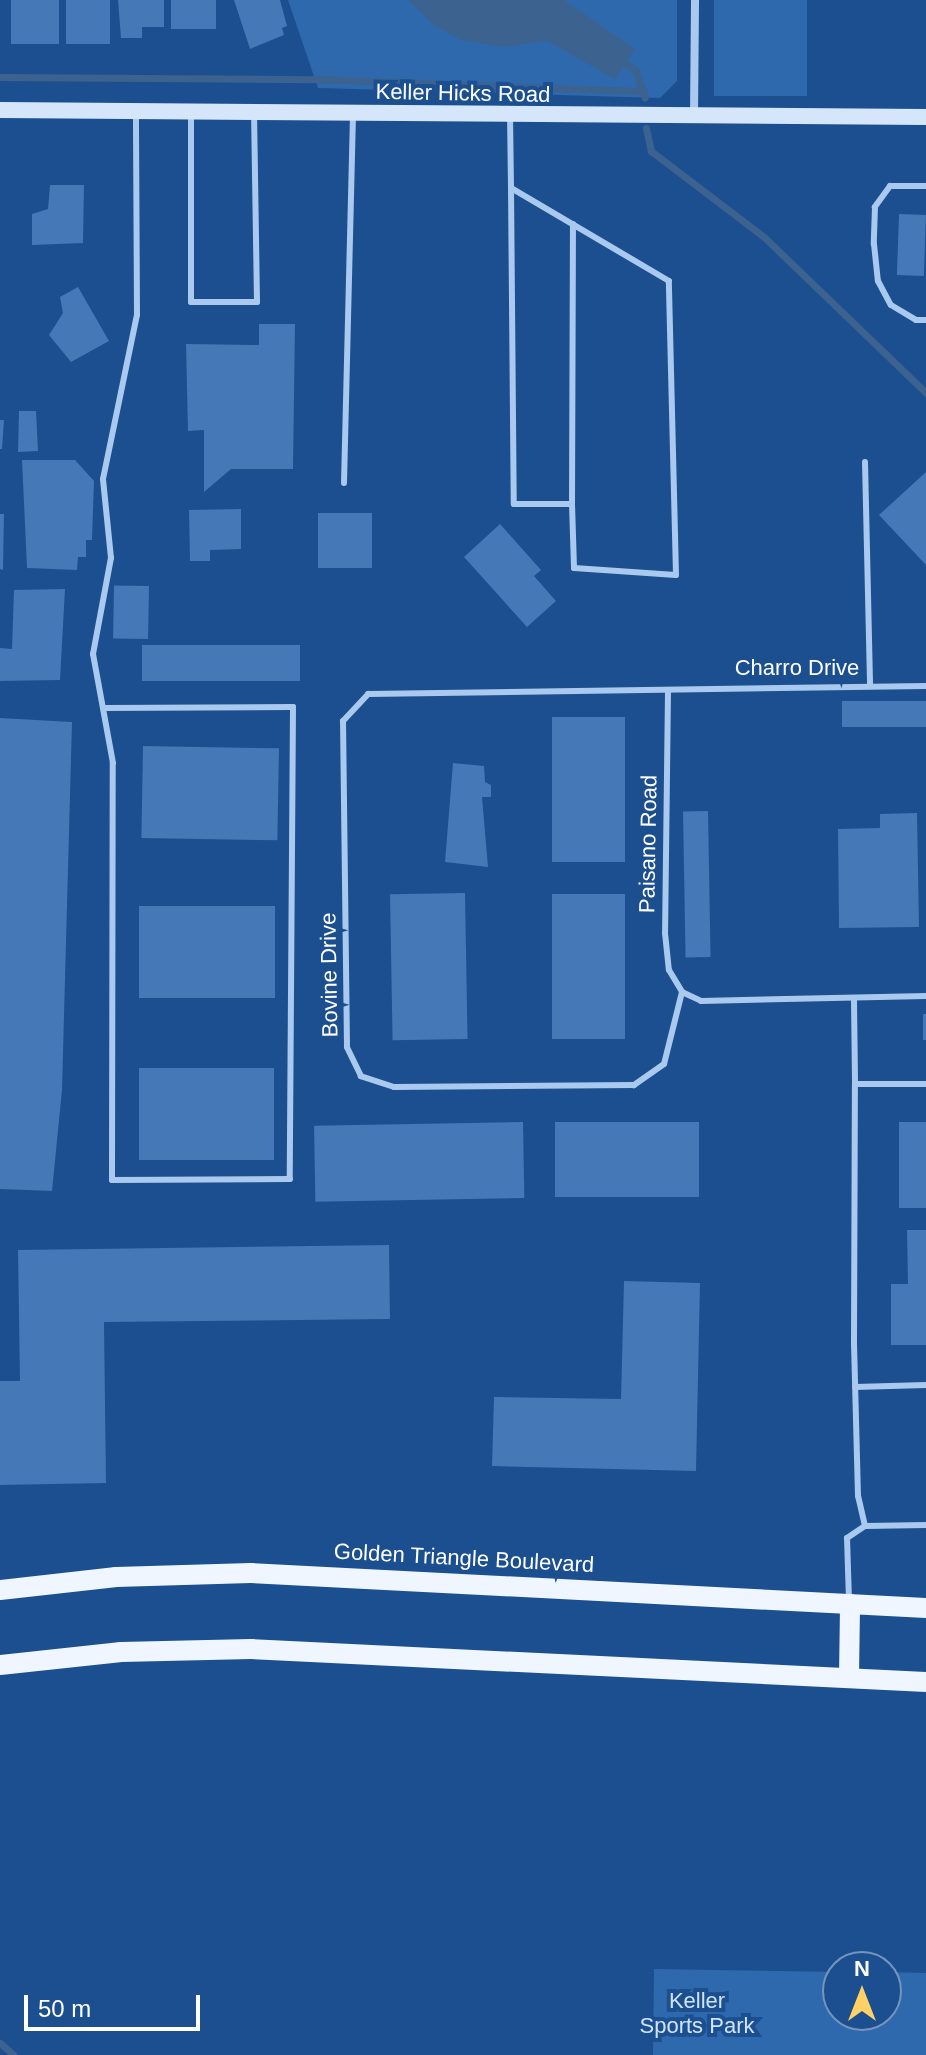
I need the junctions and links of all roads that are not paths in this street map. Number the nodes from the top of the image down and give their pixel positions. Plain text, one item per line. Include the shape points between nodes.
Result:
1 (695, 0) edge
2 (0, 110) edge
3 (136, 111) junction
4 (191, 112) junction
5 (254, 113) junction
6 (353, 113) junction
7 (510, 115) junction
8 (926, 117) edge
9 (694, 118) junction
10 (926, 186) edge
11 (511, 188) junction
12 (573, 224) junction
13 (926, 320) edge
14 (865, 462) dead end
15 (344, 483) dead end
16 (572, 504) junction
17 (870, 686) junction
18 (926, 686) edge
19 (668, 692) junction
20 (103, 708) junction
21 (682, 992) junction
22 (926, 996) edge
23 (854, 1000) junction
24 (855, 1084) junction
25 (926, 1084) edge
26 (926, 1385) edge
27 (855, 1387) junction
28 (926, 1525) edge
29 (865, 1526) junction
30 (0, 1590) edge
31 (850, 1604) junction
32 (926, 1608) edge
33 (0, 1665) edge
34 (849, 1678) junction
35 (926, 1682) edge

1 - 9 street
2 - 3 street, Keller Hicks Road
3 - 4 street, Keller Hicks Road
3 - 20 lane via 137,315 103,479 111,558 93,654
4 - 5 street, Keller Hicks Road
4 - 5 lane via 191,302 257,302
5 - 6 street, Keller Hicks Road
6 - 7 street, Keller Hicks Road
6 - 15 lane
7 - 9 street, Keller Hicks Road
7 - 11 lane
8 - 9 street, Keller Hicks Road
10 - 13 lane via 890,186 875,207 874,244 878,281 891,305
11 - 12 lane
11 - 16 lane via 514,504
12 - 16 lane
12 - 16 lane via 669,281 676,575 574,568
14 - 17 lane
17 - 18 lane, Charro Drive
17 - 19 lane, Charro Drive via 692,686
19 - 21 lane, Paisano Road via 665,933 669,970
19 - 21 lane, Bovine Drive via 368,694 343,721 347,1047 361,1076 394,1087 634,1085 664,1064
20 - 20 lane via 113,763 112,1180 290,1179 293,707
21 - 23 lane via 701,1001
22 - 23 lane
23 - 24 lane
24 - 25 lane
24 - 27 lane
26 - 27 lane
27 - 29 lane via 858,1496
28 - 29 lane
29 - 31 lane via 847,1538
30 - 31 main road, Golden Triangle Boulevard via 116,1577 251,1573
31 - 32 main road, Golden Triangle Boulevard
31 - 34 main road
33 - 34 main road via 121,1652 251,1649
34 - 35 main road

